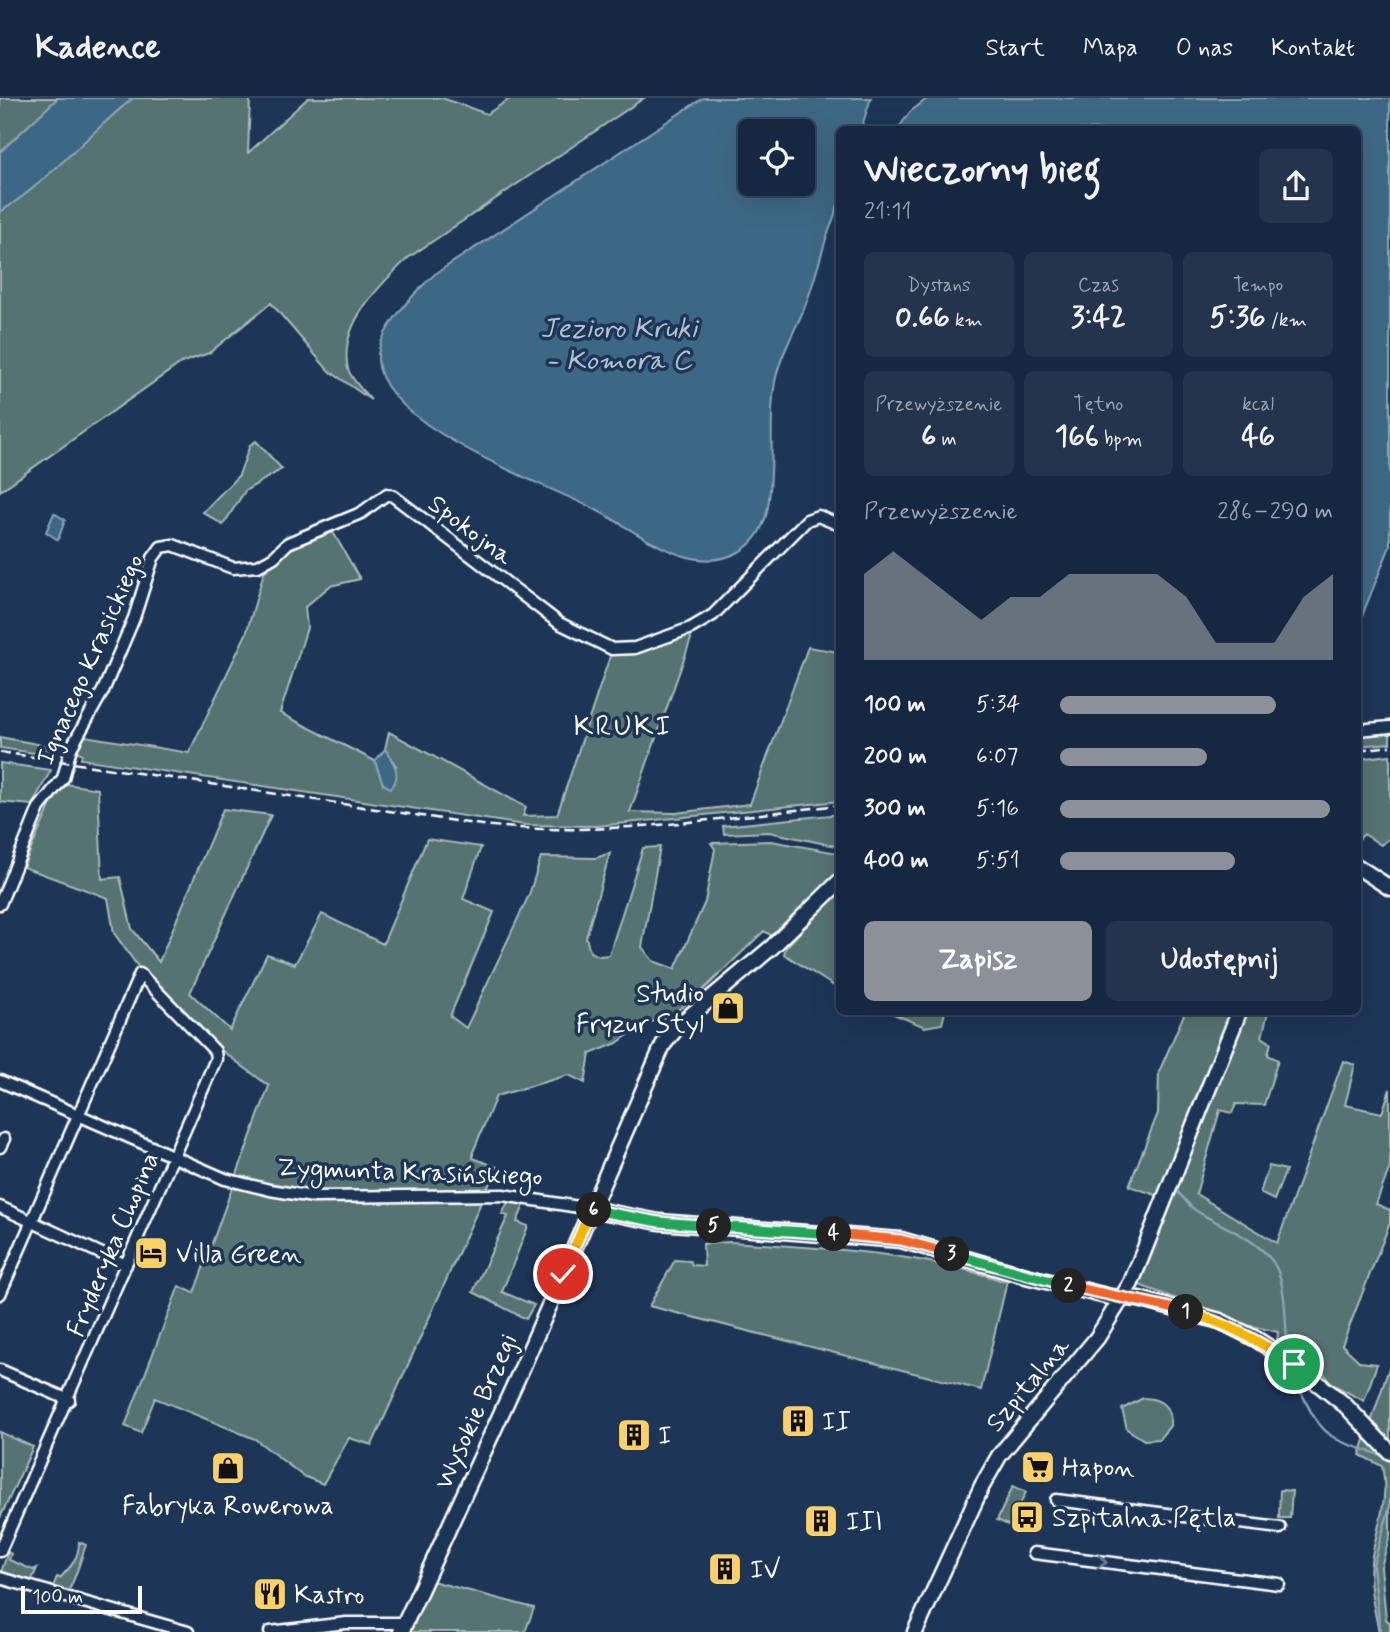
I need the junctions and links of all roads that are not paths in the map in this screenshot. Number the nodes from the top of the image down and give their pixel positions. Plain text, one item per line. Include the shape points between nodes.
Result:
1 (356, 515) joint
2 (836, 523) edge
3 (1390, 727) edge
4 (1361, 730) edge
5 (1361, 869) edge
6 (836, 885) edge
7 (1390, 888) edge
8 (0, 904) edge
9 (1238, 1015) edge
10 (0, 1081) edge
11 (77, 1114) junction
12 (172, 1157) junction
13 (0, 1207) edge
14 (591, 1209) junction
15 (32, 1223) junction
16 (126, 1265) junction
17 (0, 1294) edge
18 (1123, 1298) junction
19 (0, 1370) edge
20 (69, 1400) junction
21 (1390, 1452) edge
22 (1056, 1500) dead end
23 (1280, 1528) dead end
24 (0, 1552) edge
25 (1034, 1553) dead end
26 (0, 1578) edge
27 (1279, 1584) dead end
28 (403, 1627) edge
29 (188, 1632) edge
30 (270, 1632) edge
31 (915, 1632) edge

1 - 2 street, Spokojna via 387,494 393,496 559,623 611,649 635,648 691,628 713,614 807,520 818,516
1 - 8 street, Ignacego Krasickiego via 303,534 258,566 233,568 173,545 161,547 103,691 71,748 63,778 39,808
3 - 4 street
5 - 7 street
6 - 14 street, Wysokie Brzegi via 671,1034
9 - 18 street, Szpitalna
10 - 11 street, Zygmunta Krasińskiego
11 - 12 street, Zygmunta Krasińskiego
11 - 12 street, Fryderyka Chopina via 140,974 216,1054
11 - 15 street
12 - 14 street, Zygmunta Krasińskiego via 239,1183 302,1195 503,1195
12 - 16 street, Fryderyka Chopina
13 - 15 street
14 - 18 street, Zygmunta Krasińskiego via 659,1222 901,1240
14 - 28 street, Wysokie Brzegi
15 - 16 street
15 - 17 street
16 - 20 street, Fryderyka Chopina
18 - 21 street, Zygmunta Krasińskiego via 1220,1321 1256,1339 1345,1405
18 - 31 street, Szpitalna via 1097,1338 999,1456
19 - 20 street
20 - 24 street, Fryderyka Chopina
22 - 23 street
25 -> 27 street
26 - 29 street
28 - 30 street via 346,1623

